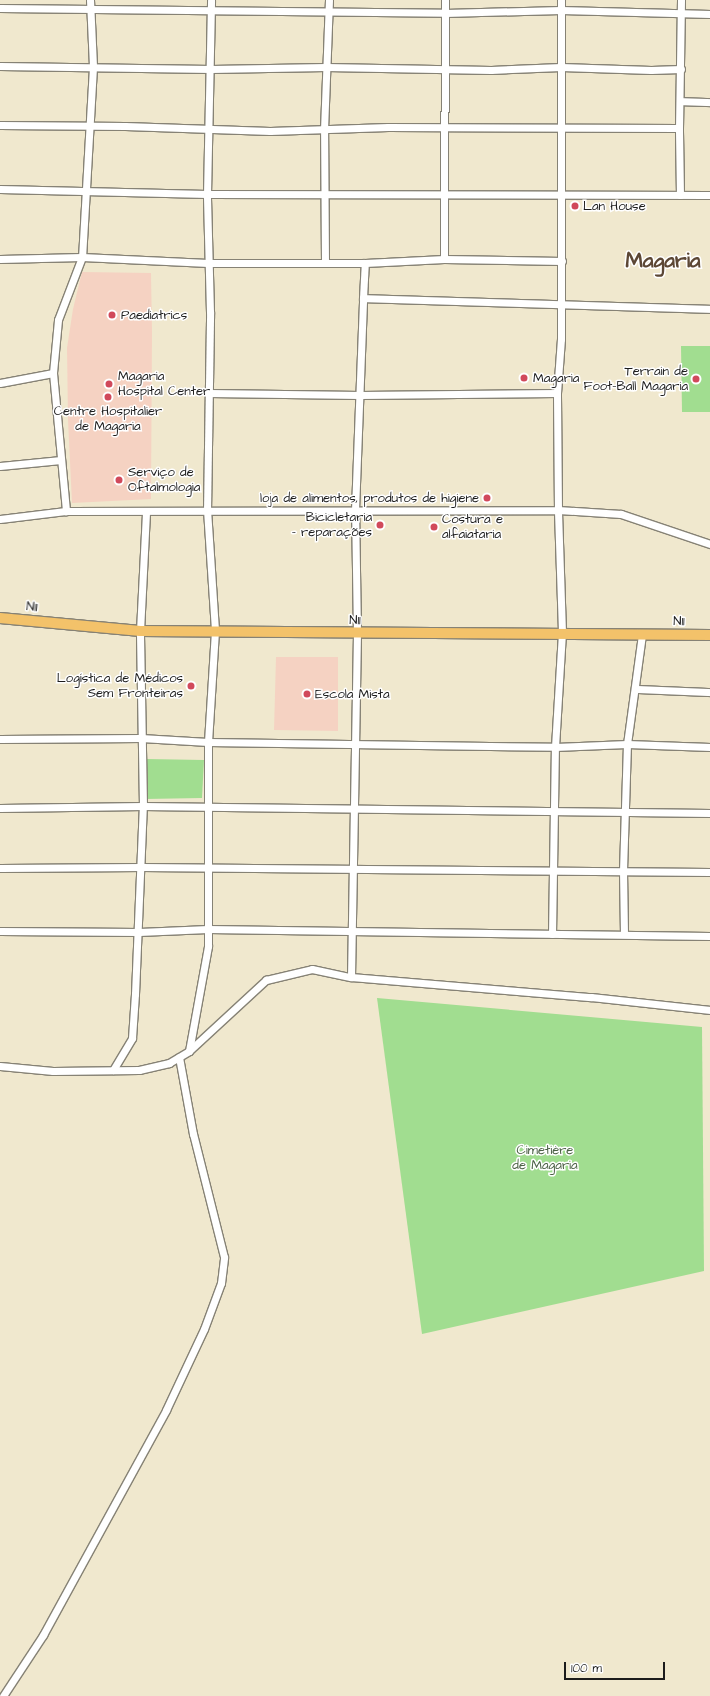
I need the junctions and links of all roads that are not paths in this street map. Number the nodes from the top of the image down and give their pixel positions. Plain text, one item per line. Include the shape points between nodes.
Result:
1 (90, 0) edge
2 (211, 0) edge
3 (329, 0) edge
4 (445, 0) edge
5 (561, 0) edge
6 (682, 0) edge
7 (0, 8) edge
8 (90, 9) junction
9 (211, 9) junction
10 (330, 10) junction
11 (561, 10) junction
12 (445, 13) junction
13 (681, 14) junction
14 (710, 14) edge
15 (0, 66) edge
16 (93, 67) junction
17 (326, 67) junction
18 (561, 67) junction
19 (211, 69) junction
20 (446, 69) junction
21 (681, 69) junction
22 (680, 101) junction
23 (710, 102) edge
24 (0, 125) edge
25 (88, 125) junction
26 (444, 127) junction
27 (208, 128) junction
28 (561, 128) junction
29 (679, 128) junction
30 (324, 130) junction
31 (0, 189) edge
32 (87, 191) junction
33 (207, 194) junction
34 (324, 194) junction
35 (444, 194) junction
36 (561, 194) junction
37 (680, 195) junction
38 (710, 195) edge
39 (82, 258) junction
40 (0, 259) edge
41 (444, 259) junction
42 (562, 261) junction
43 (325, 262) junction
44 (208, 263) junction
45 (365, 263) junction
46 (363, 298) junction
47 (562, 304) junction
48 (710, 309) edge
49 (53, 373) junction
50 (0, 383) edge
51 (209, 393) junction
52 (557, 393) junction
53 (360, 395) junction
54 (61, 460) junction
55 (0, 466) edge
56 (355, 510) junction
57 (558, 510) junction
58 (66, 511) junction
59 (146, 511) junction
60 (207, 511) junction
61 (0, 519) edge
62 (710, 544) edge
63 (0, 618) edge
64 (215, 630) junction
65 (140, 631) junction
66 (562, 632) junction
67 (357, 633) junction
68 (642, 634) junction
69 (710, 635) edge
70 (635, 689) junction
71 (710, 692) edge
72 (141, 738) junction
73 (0, 740) edge
74 (208, 742) junction
75 (355, 744) junction
76 (627, 744) junction
77 (555, 747) junction
78 (710, 747) edge
79 (143, 806) junction
80 (208, 806) junction
81 (0, 808) edge
82 (354, 808) junction
83 (554, 811) junction
84 (625, 812) junction
85 (710, 813) edge
86 (142, 867) junction
87 (0, 868) edge
88 (208, 868) junction
89 (353, 869) junction
90 (553, 871) junction
91 (623, 871) junction
92 (710, 872) edge
93 (208, 930) junction
94 (0, 931) edge
95 (352, 931) junction
96 (139, 932) junction
97 (552, 934) junction
98 (624, 934) junction
99 (710, 936) edge
100 (351, 977) junction
101 (710, 1010) edge
102 (189, 1051) junction
103 (179, 1057) junction
104 (0, 1066) edge
105 (113, 1070) junction
106 (3, 1696) edge

1 - 8 street
2 - 9 street
3 - 10 street
4 - 12 street
5 - 11 street
6 - 13 street
7 - 8 street
8 - 9 street
8 - 16 street
9 - 10 street
9 - 19 street
10 - 12 street
10 - 17 street
11 - 12 street
11 - 13 street
11 - 18 street
12 - 20 street
13 - 14 street
13 - 21 street
15 - 16 street
16 - 19 street
16 - 25 street
17 - 19 street
17 - 20 street
17 - 30 street
18 - 20 street
18 - 21 street
18 - 28 street
19 - 27 street
20 - 26 street
21 - 22 street
22 - 23 street
22 - 29 street
24 - 25 street
25 - 27 street
25 - 32 street
26 - 28 street
26 - 30 street
26 - 35 street
27 - 30 street
27 - 33 street
28 - 29 street
28 - 36 street
29 - 37 street
30 - 34 street
31 - 32 street
32 - 33 street
32 - 39 street
33 - 34 street
33 - 44 street
34 - 35 street
34 - 43 street
35 - 36 street
35 - 41 street
36 - 37 street
36 - 42 street
37 - 38 street
39 - 40 street
39 - 44 street
39 - 49 street via 58,320
41 - 42 street
41 - 45 street
42 - 47 street
43 - 44 street
43 - 45 street
44 - 51 street
45 - 46 street
46 - 47 street
46 - 53 street
47 - 48 street
47 - 52 street
49 - 50 street
49 - 54 street
51 - 53 street
51 - 60 street
52 - 53 street
52 - 57 street
53 - 56 street
54 - 55 street
54 - 58 street
56 - 57 street
56 - 60 street
56 - 67 street
57 - 62 street via 621,514
57 - 66 street
58 - 59 street
58 - 61 street
59 - 60 street
59 - 65 street
60 - 64 street
63 - 65 main road, N11
64 - 65 main road, N11
64 - 67 main road, N11
64 - 74 street
65 - 72 street
66 - 67 main road, N11
66 - 68 main road, N11
66 - 77 street
67 - 75 street
68 - 69 main road, N11
68 - 70 street
70 - 71 street
70 - 76 street
72 - 73 street
72 - 74 street
72 - 79 street
74 - 75 street
74 - 80 street
75 - 77 street
75 - 82 street
76 - 77 street
76 - 78 street
76 - 84 street
77 - 83 street
79 - 80 street
79 - 81 street
79 - 86 street
80 - 82 street
80 - 88 street
82 - 83 street
82 - 89 street
83 - 84 street
83 - 90 street
84 - 85 street
84 - 91 street
86 - 87 street
86 - 88 street
86 - 96 street
88 - 89 street
88 - 93 street
89 - 90 street
89 - 95 street
90 - 91 street
90 - 97 street
91 - 92 street
91 - 98 street
93 - 95 street
93 - 96 street
93 - 102 street via 208,946
94 - 96 street
95 - 97 street
95 - 100 street
96 - 105 street via 132,1038
97 - 98 street
98 - 99 street
100 - 101 street via 591,997
100 - 102 street via 312,969 266,980
102 - 103 street
103 - 105 street via 169,1063 139,1070
103 - 106 street via 193,1134 224,1257 221,1283 204,1329 166,1410 43,1635
104 - 105 street via 45,1070

